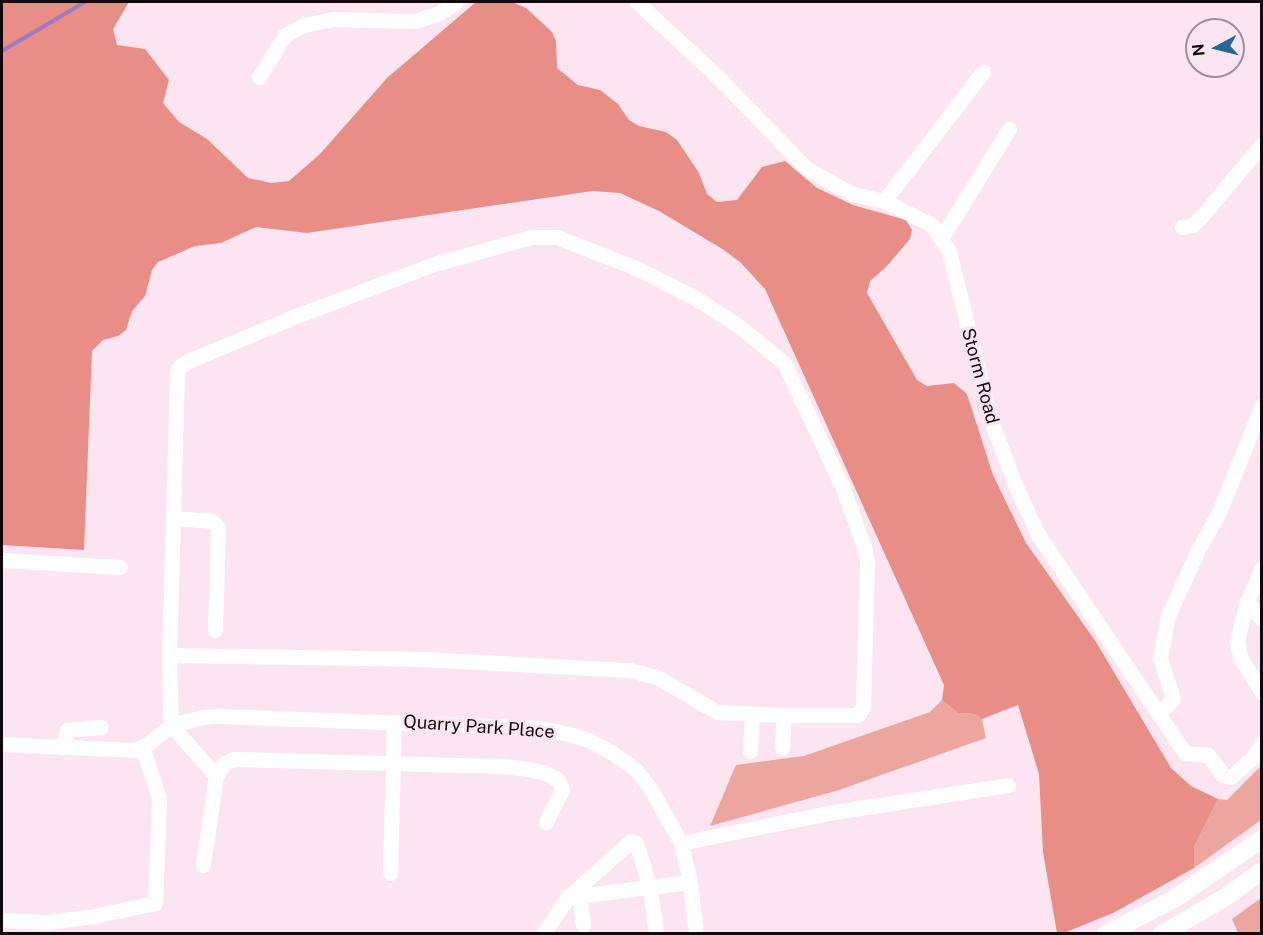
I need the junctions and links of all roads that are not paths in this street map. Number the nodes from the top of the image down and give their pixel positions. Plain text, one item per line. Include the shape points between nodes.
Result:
1 (456, 2) edge
2 (638, 2) edge
3 (983, 72) dead end
4 (259, 77) dead end
5 (1009, 129) dead end
6 (1262, 144) edge
7 (884, 201) junction
8 (1182, 227) dead end
9 (942, 237) junction
10 (1262, 405) edge
11 (173, 518) junction
12 (2, 560) edge
13 (120, 567) dead end
14 (1262, 568) edge
15 (1247, 601) junction
16 (1262, 620) edge
17 (215, 630) dead end
18 (169, 655) junction
19 (1262, 693) edge
20 (1159, 713) junction
21 (752, 715) junction
22 (784, 716) junction
23 (394, 722) junction
24 (171, 725) junction
25 (101, 727) dead end
26 (1262, 743) edge
27 (2, 744) edge
28 (62, 747) junction
29 (142, 747) junction
30 (782, 748) dead end
31 (750, 751) dead end
32 (393, 764) junction
33 (216, 776) junction
34 (1008, 785) dead end
35 (546, 822) dead end
36 (1262, 839) edge
37 (681, 843) junction
38 (203, 865) dead end
39 (1262, 871) edge
40 (390, 873) dead end
41 (690, 882) junction
42 (650, 887) junction
43 (573, 896) junction
44 (2, 920) edge
45 (583, 925) dead end
46 (543, 933) edge
47 (656, 933) edge
48 (696, 933) edge
49 (1106, 933) edge
50 (1162, 933) edge

1 - 4 street via 415,21 332,19 304,25 285,36
2 - 7 street, Storm Road via 806,168 853,194
3 - 7 street
5 - 9 street
6 - 8 street via 1201,217 1193,225
7 - 9 street, Storm Road via 922,218
9 - 20 street, Storm Road via 949,251 980,384 1015,485 1039,536
10 - 20 street via 1224,501 1168,616 1160,658 1173,699
11 - 17 street via 212,521 218,528
11 - 18 street
11 - 22 street via 177,374 183,364 437,263 531,237 557,237 636,268 716,310 784,363 792,376 842,486 867,562 861,711 858,715
12 - 13 street
14 - 15 street
15 - 16 street
15 - 19 street via 1238,649
18 - 21 street via 424,659 630,670 657,677 717,712
18 - 24 street
20 - 26 street, Storm Road via 1185,753 1208,755 1227,777 1253,757
21 - 22 street
21 - 31 street
22 - 30 street
23 - 24 street, Quarry Park Place via 218,716
23 - 32 street
23 - 37 street, Quarry Park Place via 539,728 589,740 636,770
24 - 29 street
24 - 33 street
25 - 28 street via 68,730
27 - 28 street
28 - 29 street
29 - 44 street via 159,798 155,903 48,922
32 - 33 street via 237,758 224,763
32 - 35 street via 506,766 543,772 557,779 562,790
32 - 40 street
33 - 38 street
34 - 37 street via 828,813
36 - 49 main road via 1174,899
37 - 41 street, Quarry Park Place
39 - 50 main road
41 - 42 street
41 - 48 street, Quarry Park Place
42 - 43 street
42 - 43 street via 638,847 631,841
42 - 47 street
43 - 45 street
43 - 46 street

